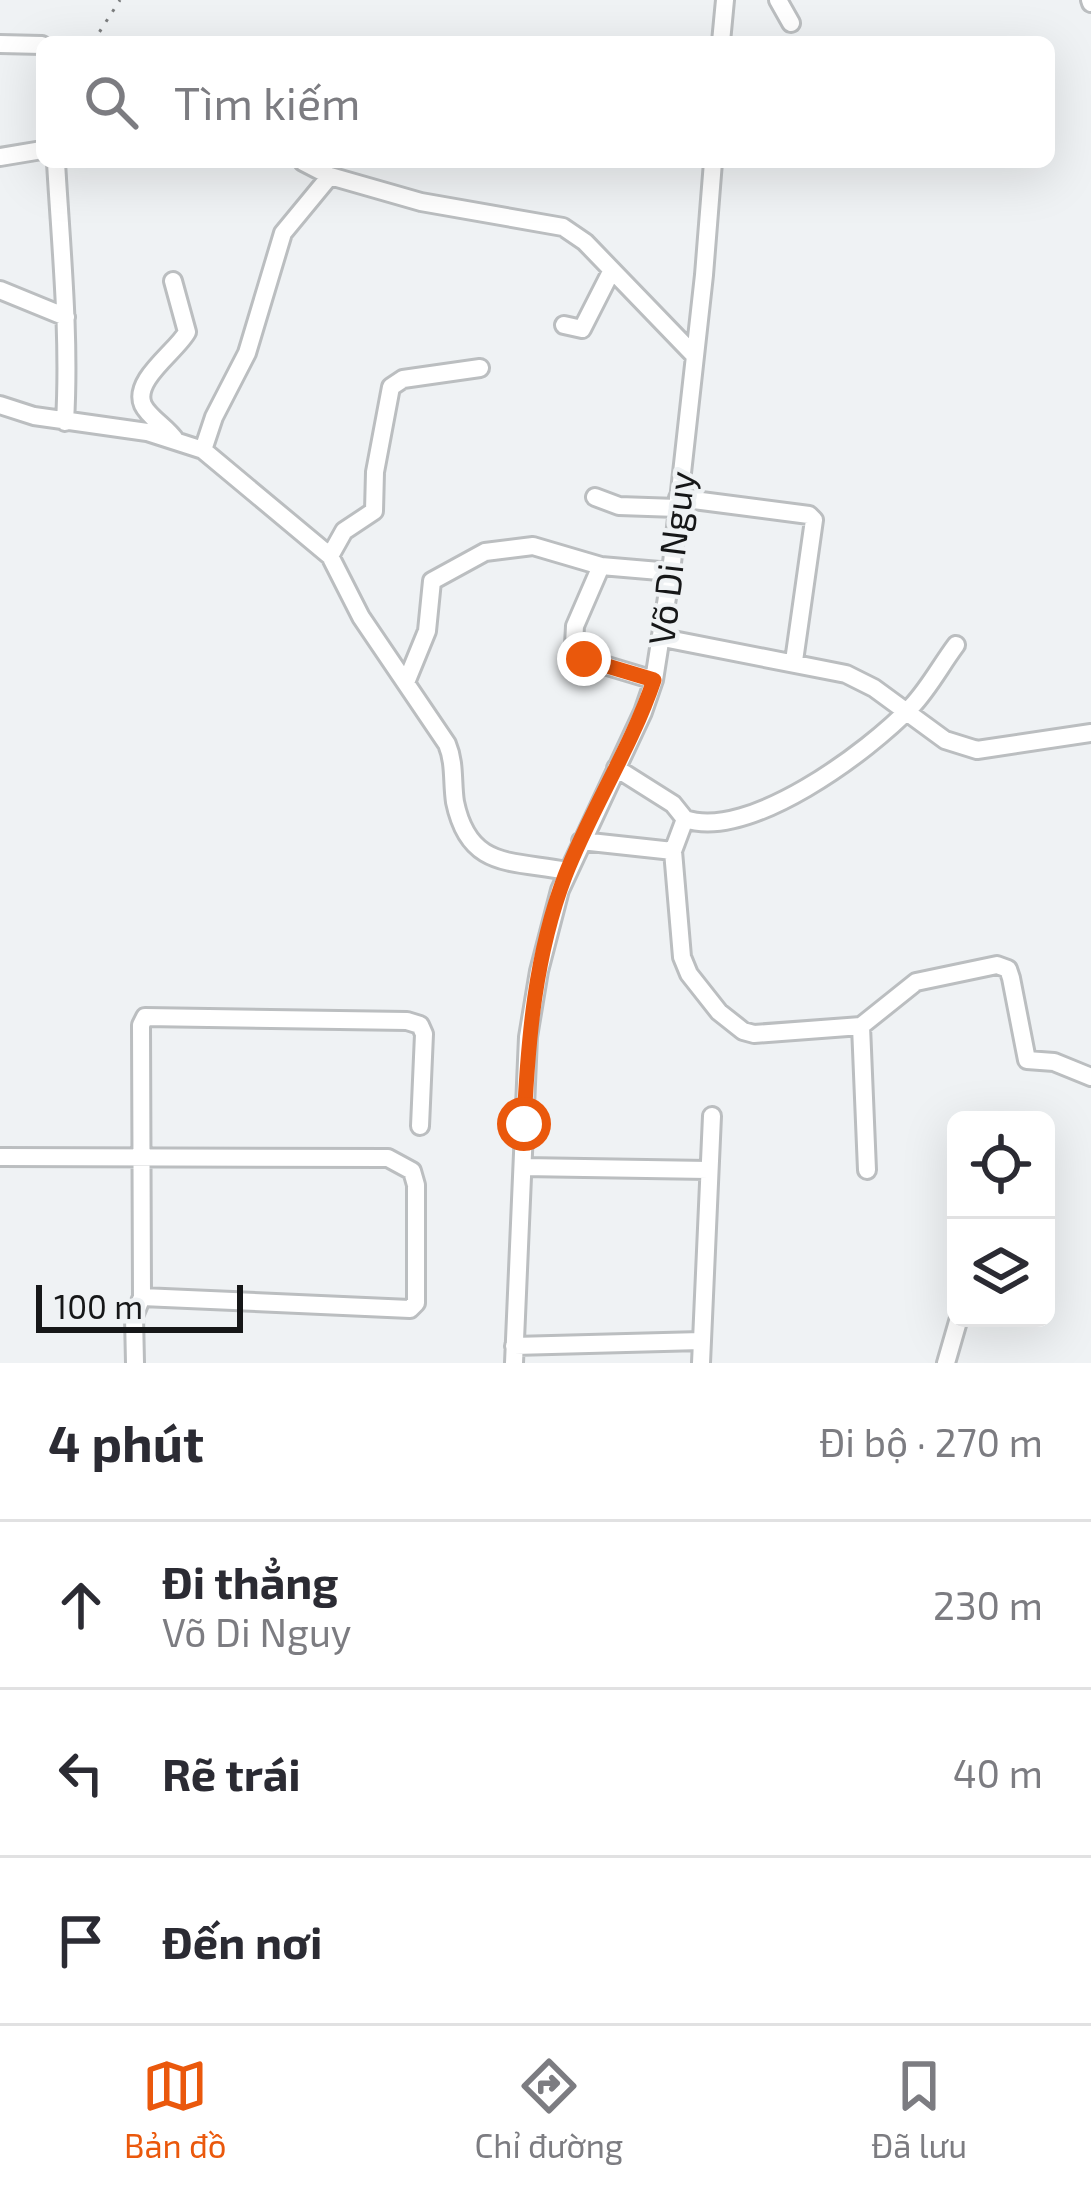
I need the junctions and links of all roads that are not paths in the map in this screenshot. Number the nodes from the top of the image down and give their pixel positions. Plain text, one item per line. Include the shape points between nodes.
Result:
1 (724, 0) edge
2 (778, 0) edge
3 (791, 23) dead end
4 (722, 36) edge
5 (0, 44) edge
6 (36, 45) edge
7 (36, 151) edge
8 (0, 157) edge
9 (56, 168) edge
10 (315, 168) edge
11 (711, 168) edge
12 (330, 176) junction
13 (612, 270) junction
14 (173, 281) dead end
15 (0, 290) edge
16 (66, 316) junction
17 (564, 326) dead end
18 (694, 355) junction
19 (480, 368) dead end
20 (0, 405) edge
21 (65, 422) junction
22 (177, 442) junction
23 (203, 450) junction
24 (595, 497) dead end
25 (678, 503) junction
26 (330, 556) junction
27 (601, 566) junction
28 (671, 572) junction
29 (663, 638) junction
30 (956, 645) dead end
31 (794, 661) junction
32 (407, 680) junction
33 (654, 680) junction
34 (905, 712) junction
35 (1091, 733) edge
36 (616, 768) junction
37 (685, 819) junction
38 (581, 841) junction
39 (673, 851) junction
40 (567, 872) junction
41 (861, 1026) junction
42 (1091, 1077) edge
43 (712, 1116) dead end
44 (420, 1126) dead end
45 (0, 1157) edge
46 (144, 1158) junction
47 (523, 1166) junction
48 (708, 1170) junction
49 (867, 1170) dead end
50 (142, 1297) junction
51 (956, 1327) edge
52 (701, 1341) junction
53 (514, 1354) edge
54 (135, 1363) edge
55 (701, 1363) edge
56 (946, 1363) edge

1 - 4 street
2 - 3 street
5 - 6 street
7 - 8 street
9 - 16 street
10 - 12 street
11 - 18 street, Võ Di Nguy
12 - 13 street via 436,205 563,226
12 - 23 street via 283,233 247,353
13 - 17 street via 585,326
13 - 18 street
14 - 22 street via 187,332 142,399
15 - 16 street
16 - 21 street
18 - 25 street, Võ Di Nguy
19 - 26 street via 391,387 374,511 344,530
20 - 21 street
21 - 22 street
22 - 23 street
23 - 26 street
24 - 25 street via 619,506
25 - 28 street, Võ Di Nguy
25 - 31 street via 814,520
26 - 32 street
27 - 28 street
27 - 32 street via 521,547 485,552 434,577 427,631
27 - 33 street via 572,635 577,651
28 - 29 street, Võ Di Nguy
29 - 31 street
29 - 33 street, Võ Di Nguy
30 - 34 street
31 - 34 street via 865,682
32 - 40 street via 451,751 456,805 474,847
33 - 36 street, Võ Di Nguy
34 - 35 street via 945,740 977,750
34 - 37 street via 793,796 734,821
36 - 37 street
36 - 38 street, Võ Di Nguy
37 - 39 street
38 - 39 street
38 - 40 street, Võ Di Nguy
39 - 41 street via 682,957 734,1027 754,1034
40 - 47 street, Võ Di Nguy via 528,1037
41 - 42 street via 916,982 998,965 1011,978 1025,1058
41 - 49 street
43 - 48 street
44 - 46 street via 420,1025 152,1015 141,1024
45 - 46 street
46 - 50 street
46 - 50 street via 405,1164 416,1185 416,1304 399,1311
47 - 48 street
47 - 53 street, Võ Di Nguy
48 - 52 street
50 - 54 street
51 - 56 street
52 - 53 street
52 - 55 street

